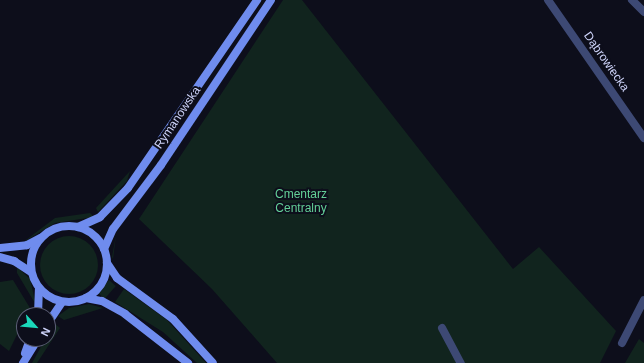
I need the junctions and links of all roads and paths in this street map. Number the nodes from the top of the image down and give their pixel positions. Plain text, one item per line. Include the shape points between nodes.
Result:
1 (257, 0) edge
2 (271, 0) edge
3 (548, 0) edge
4 (632, 0) edge
5 (644, 12) edge
6 (644, 138) edge
7 (78, 227) junction
8 (42, 236) junction
9 (0, 248) edge
10 (104, 249) junction
11 (0, 257) edge
12 (107, 262) junction
13 (31, 272) junction
14 (39, 289) junction
15 (86, 298) junction
16 (62, 302) junction
17 (643, 304) edge
18 (38, 307) edge
19 (56, 311) edge
20 (442, 328) dead end
21 (622, 343) dead end
22 (27, 347) edge
23 (33, 347) edge
24 (22, 363) edge
25 (188, 363) edge
26 (213, 363) edge
27 (461, 363) edge

1 - 7 main road, Rymanowska via 132,183 100,217
2 - 10 main road, Rymanowska via 161,165 113,229
3 - 6 street, Dąbrowiecka
4 - 5 street
7 - 8 main road via 59,227
7 - 10 main road via 90,232
8 - 9 main road via 27,245
8 - 13 main road via 32,253
10 - 12 main road
11 - 13 main road via 14,260
12 - 15 main road via 102,283
12 - 26 main road via 117,278 173,319
13 - 14 main road
14 - 16 main road
14 - 18 main road
15 - 16 main road
15 - 25 main road via 102,301 125,314
16 - 19 main road
17 - 21 street
20 - 27 street
22 - 24 main road
23 - 24 main road

